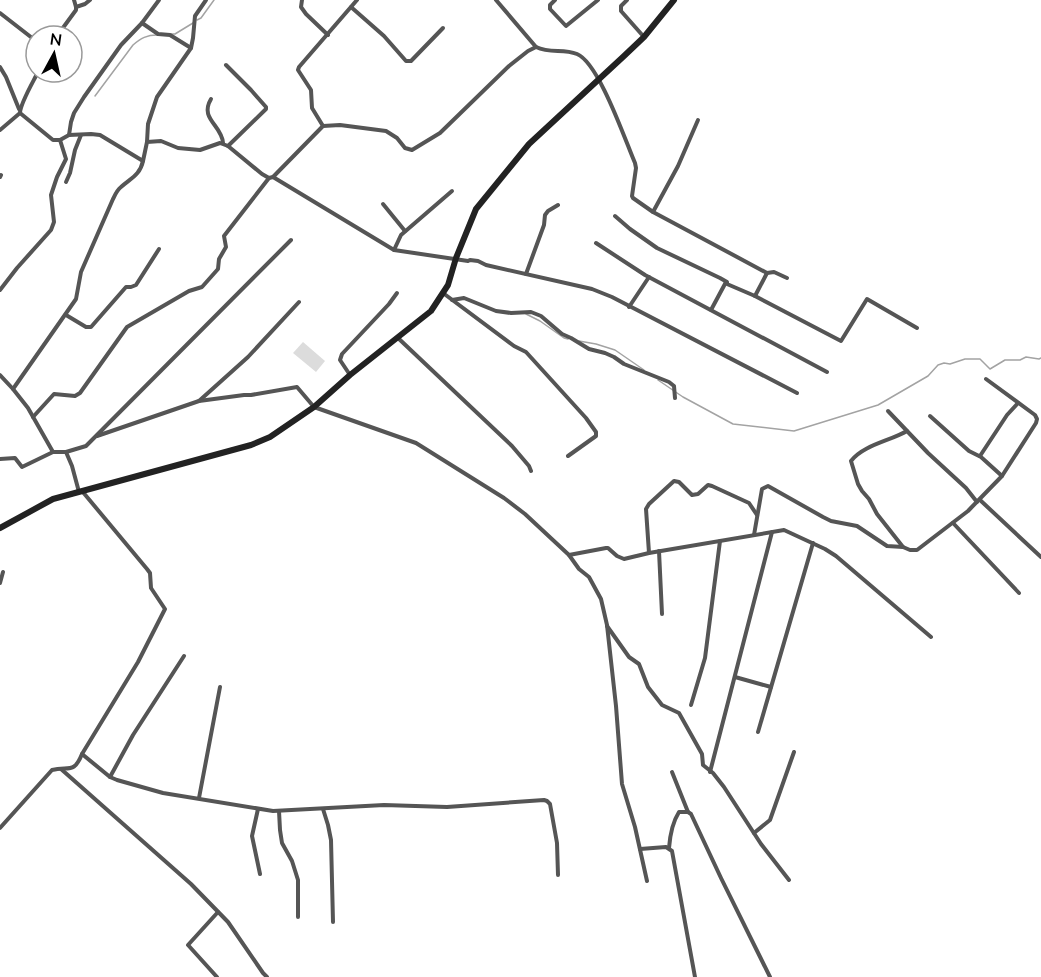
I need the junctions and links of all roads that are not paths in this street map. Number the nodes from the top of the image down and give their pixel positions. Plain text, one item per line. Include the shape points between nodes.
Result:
1 (74, 0) edge
2 (90, 0) edge
3 (159, 0) edge
4 (207, 0) edge
5 (302, 0) edge
6 (357, 0) edge
7 (495, 0) edge
8 (555, 0) edge
9 (598, 0) edge
10 (627, 0) edge
11 (674, 0) edge
12 (76, 7) junction
13 (351, 7) junction
14 (0, 13) edge
15 (142, 23) junction
16 (66, 24) edge
17 (443, 28) dead end
18 (24, 32) edge
19 (328, 35) junction
20 (644, 37) junction
21 (536, 47) junction
22 (191, 48) junction
23 (226, 65) dead end
24 (0, 67) edge
25 (599, 80) junction
26 (33, 84) edge
27 (211, 99) dead end
28 (20, 111) junction
29 (698, 120) dead end
30 (323, 126) junction
31 (0, 130) edge
32 (69, 135) junction
33 (81, 135) junction
34 (60, 140) junction
35 (147, 142) junction
36 (223, 143) junction
37 (228, 146) junction
38 (143, 161) junction
39 (271, 177) junction
40 (66, 182) dead end
41 (452, 191) dead end
42 (383, 204) dead end
43 (558, 205) dead end
44 (653, 212) junction
45 (615, 216) dead end
46 (405, 231) junction
47 (291, 240) dead end
48 (596, 243) dead end
49 (159, 249) dead end
50 (394, 250) junction
51 (456, 258) junction
52 (767, 273) junction
53 (526, 274) junction
54 (649, 277) junction
55 (787, 278) dead end
56 (726, 282) junction
57 (0, 290) edge
58 (397, 293) dead end
59 (443, 293) junction
60 (755, 296) junction
61 (452, 300) junction
62 (299, 302) dead end
63 (629, 307) junction
64 (711, 310) junction
65 (66, 315) junction
66 (917, 328) dead end
67 (398, 337) junction
68 (827, 372) dead end
69 (0, 375) edge
70 (350, 375) junction
71 (986, 379) dead end
72 (13, 389) junction
73 (797, 393) dead end
74 (675, 396) dead end
75 (199, 401) junction
76 (1018, 403) junction
77 (314, 407) junction
78 (888, 411) dead end
79 (930, 416) dead end
80 (33, 417) junction
81 (907, 431) junction
82 (96, 436) junction
83 (53, 452) junction
84 (66, 452) junction
85 (568, 456) dead end
86 (980, 456) junction
87 (0, 459) edge
88 (531, 471) dead end
89 (1002, 476) junction
90 (81, 491) junction
91 (978, 501) junction
92 (757, 516) junction
93 (953, 523) junction
94 (0, 528) edge
95 (772, 532) junction
96 (754, 535) junction
97 (720, 541) junction
98 (813, 543) junction
99 (903, 547) junction
100 (659, 551) junction
101 (649, 553) junction
102 (569, 555) junction
103 (1041, 556) edge
104 (3, 572) dead end
105 (0, 583) edge
106 (1019, 593) dead end
107 (662, 614) dead end
108 (607, 625) junction
109 (931, 637) dead end
110 (184, 656) dead end
111 (735, 677) junction
112 (220, 687) dead end
113 (771, 687) junction
114 (691, 705) dead end
115 (758, 732) dead end
116 (794, 752) dead end
117 (82, 754) junction
118 (60, 769) junction
119 (672, 772) dead end
120 (710, 772) junction
121 (110, 777) junction
122 (199, 798) junction
123 (258, 809) junction
124 (323, 809) junction
125 (279, 811) junction
126 (688, 812) junction
127 (0, 828) edge
128 (754, 833) junction
129 (669, 848) junction
130 (640, 849) junction
131 (260, 874) dead end
132 (558, 875) dead end
133 (789, 880) dead end
134 (647, 881) dead end
135 (218, 912) junction
136 (298, 917) dead end
137 (333, 922) dead end
138 (217, 977) edge
139 (267, 977) edge
140 (695, 977) edge
141 (771, 977) edge

1 - 12 street
2 - 12 street
3 - 15 street
4 - 22 street via 195,16
5 - 19 street via 306,14
6 - 13 street
7 - 21 street
8 - 9 street via 550,9 566,26
10 - 20 street via 620,9
11 - 20 main road
12 - 16 street
13 - 17 street via 406,61 411,61
13 - 19 street
14 - 18 street
15 - 22 street
15 - 32 street via 84,97 74,113
19 - 30 street via 298,70 311,90 312,108
20 - 25 main road
21 - 25 street via 578,54
21 - 30 street via 509,66 440,133 412,150 386,131
22 - 35 street via 157,97
23 - 37 street via 266,107
24 - 28 street
25 - 44 street via 635,163 632,196
25 - 51 main road via 529,144 476,209
26 - 28 street
27 - 36 street via 207,113
28 - 31 street
28 - 34 street via 54,140
29 - 44 street
30 - 39 street
32 - 33 street
32 - 34 street
33 - 38 street via 100,135
33 - 40 street
34 - 57 street via 66,159 51,195 51,230
35 - 36 street via 161,141 200,150
35 - 38 street
36 - 37 street
37 - 39 street
38 - 65 street via 135,177 117,192 81,272 78,296
39 - 50 street
39 - 80 street via 224,236 226,247 218,269 202,287 127,327 80,393 54,394
41 - 46 street
42 - 46 street
43 - 53 street via 545,215
44 - 52 street
45 - 56 street via 657,248
46 - 50 street
47 - 82 street
48 - 54 street
49 - 65 street via 136,285 126,287 91,327
50 - 51 street
51 - 53 street
51 - 59 main road
52 - 55 street
52 - 60 street
53 - 63 street via 592,289
54 - 63 street
54 - 64 street
56 - 60 street
56 - 64 street
58 - 70 street via 342,354 340,360
59 - 61 street
59 - 67 main road via 432,311
60 - 66 street via 841,341 867,299
61 - 74 street via 464,297 496,311 542,316 562,334 589,349 674,386
61 - 85 street via 526,352 586,418 596,436
62 - 75 street via 248,357
63 - 73 street
64 - 68 street
65 - 72 street
67 - 70 main road
67 - 88 street via 512,446
69 - 72 street
70 - 77 main road
71 - 76 street
72 - 80 street
75 - 77 street via 297,387
75 - 82 street
76 - 86 street
76 - 89 street via 1037,419
77 - 90 main road via 251,445
77 - 102 street via 416,443 504,498
78 - 81 street
79 - 86 street
80 - 83 street
81 - 91 street
81 - 99 street via 869,447 851,461 862,491
82 - 84 street via 86,446
83 - 84 street
83 - 87 street via 22,467 15,458
84 - 90 street
86 - 89 street
89 - 91 street
90 - 94 main road via 53,499
90 - 117 street via 150,573 151,588 165,609
91 - 93 street
91 - 103 street
92 - 96 street
92 - 99 street via 762,489 768,486 831,521 857,526 887,546
92 - 101 street via 749,503 712,486 692,495 674,481 646,509
93 - 99 street via 917,550
93 - 106 street
95 - 96 street
95 - 98 street via 784,530
95 - 111 street
96 - 97 street
97 - 100 street
97 - 114 street via 705,658
98 - 109 street via 836,556
98 - 113 street
100 - 101 street
100 - 107 street
101 - 102 street via 624,559 606,548
102 - 108 street via 589,577 601,599
104 - 105 street
108 - 120 street via 629,657 639,664 648,687 662,705 679,713
108 - 130 street via 622,784
110 - 121 street
111 - 113 street
111 - 120 street
112 - 122 street
113 - 115 street
116 - 128 street via 770,820
117 - 118 street via 74,767
117 - 121 street
118 - 127 street via 52,770
118 - 135 street
119 - 126 street
120 - 128 street
121 - 122 street via 163,793
122 - 123 street
123 - 125 street
123 - 131 street via 252,836
124 - 125 street
124 - 132 street via 548,801 557,843
124 - 137 street via 331,840
125 - 136 street via 282,843 298,880
126 - 129 street via 679,812 675,818
126 - 141 street
128 - 133 street
129 - 130 street
129 - 140 street
130 - 134 street
135 - 138 street via 188,945
135 - 139 street

